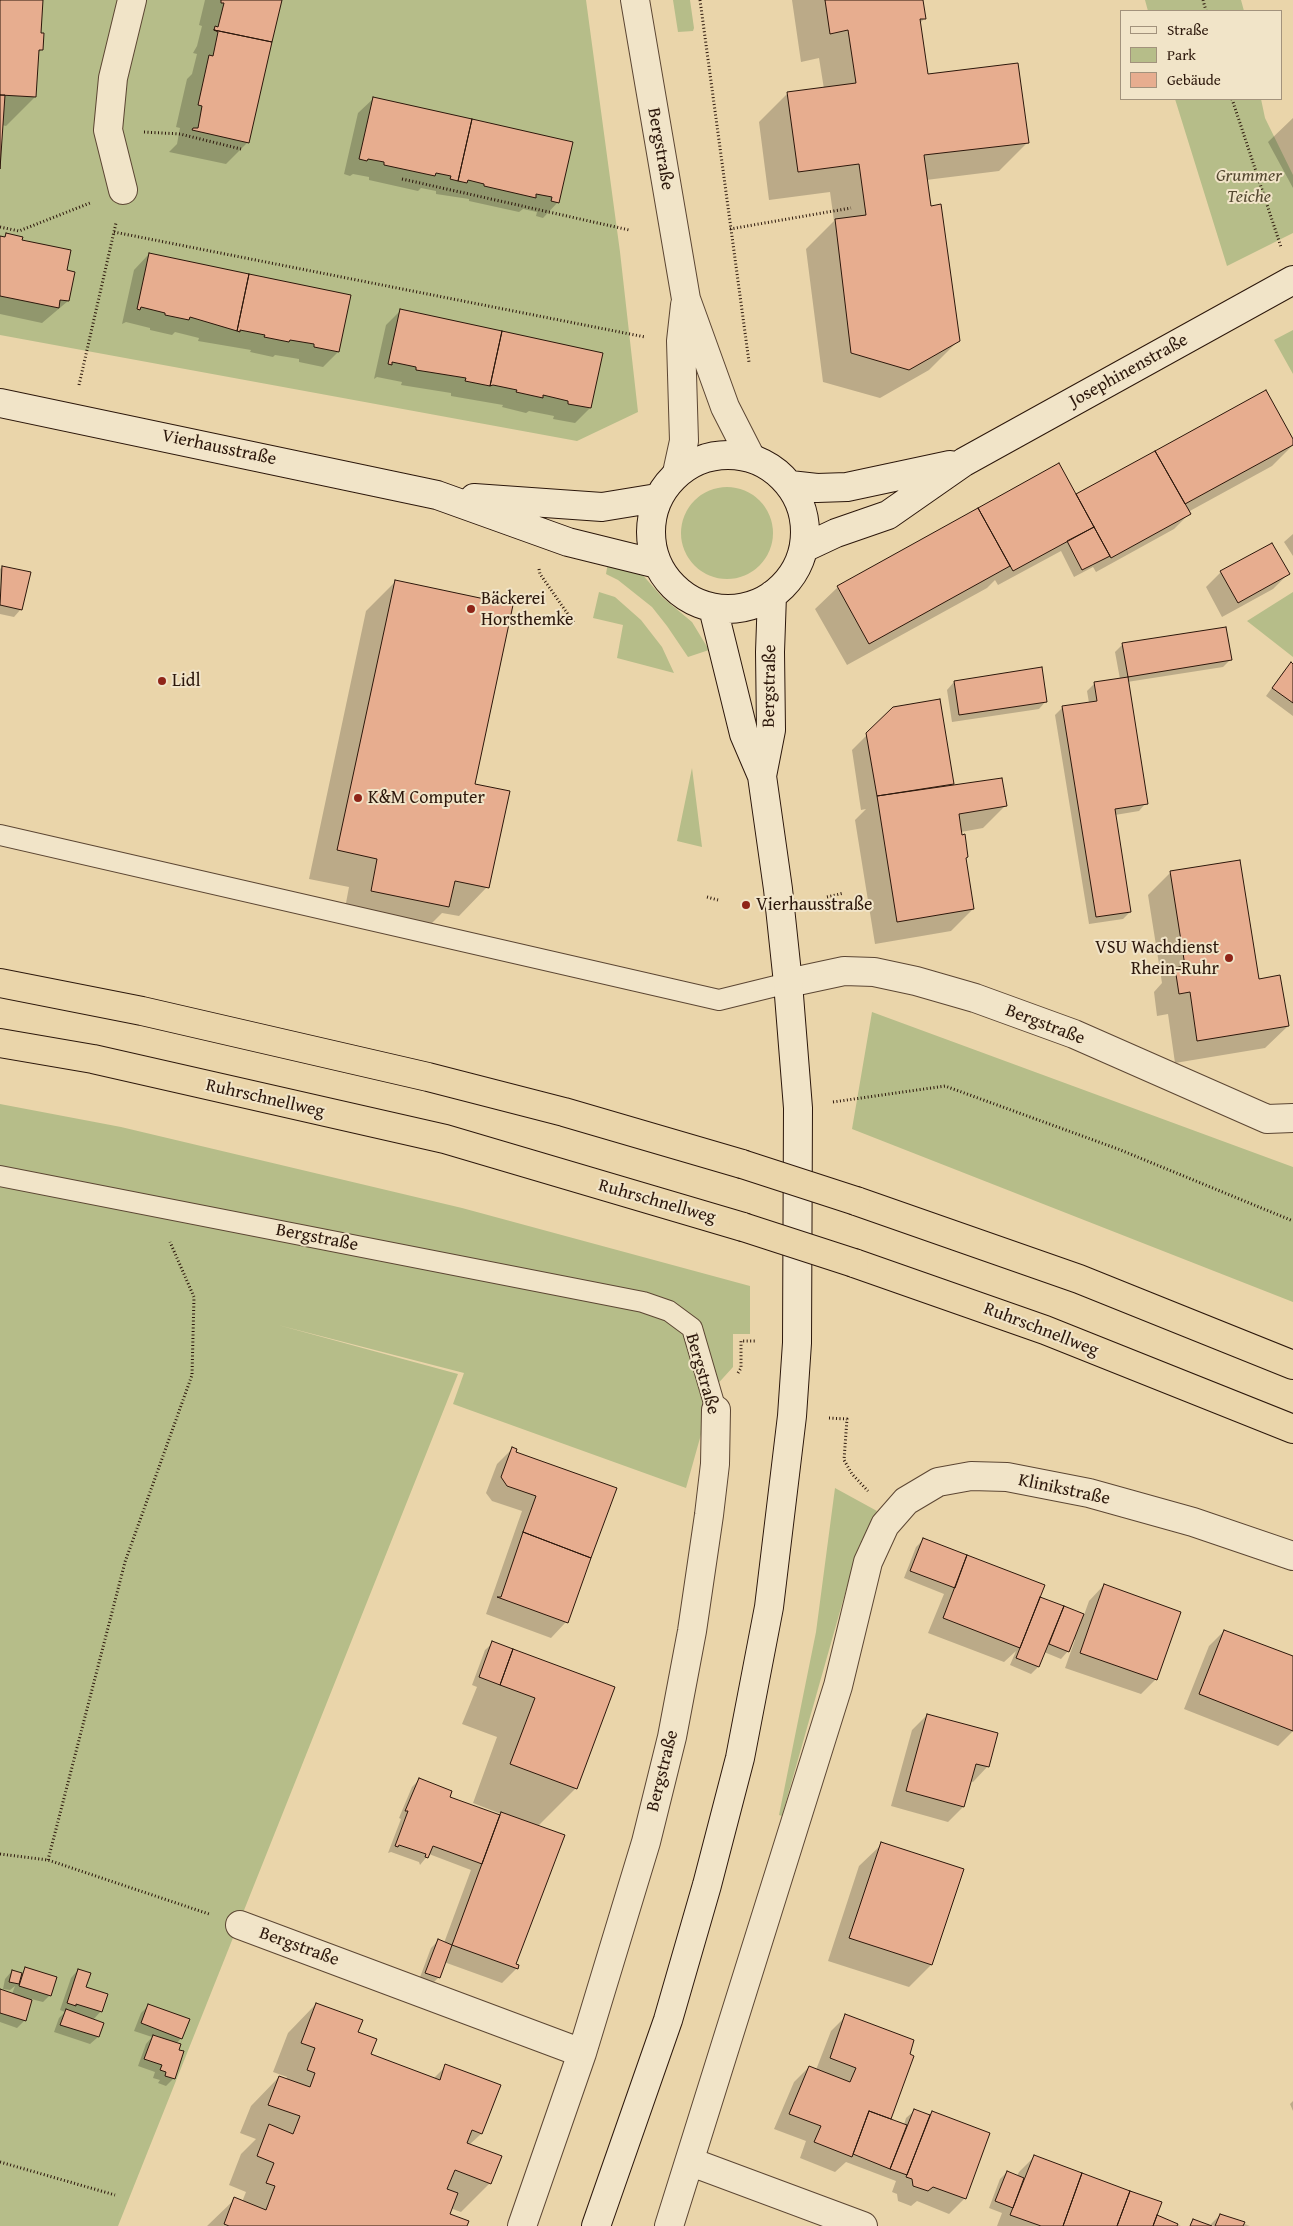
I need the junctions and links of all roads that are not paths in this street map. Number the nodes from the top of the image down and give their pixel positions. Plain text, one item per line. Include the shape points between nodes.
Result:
1 (132, 0) edge
2 (635, 0) edge
3 (123, 190) road end
4 (1291, 281) edge
5 (686, 299) junction
6 (0, 403) edge
7 (752, 458) junction
8 (964, 462) junction
9 (677, 474) junction
10 (790, 485) junction
11 (437, 495) junction
12 (657, 498) junction
13 (804, 548) junction
14 (657, 564) junction
15 (772, 595) junction
16 (713, 608) junction
17 (762, 776) junction
18 (0, 835) edge
19 (0, 983) edge
20 (788, 983) junction
21 (0, 1043) edge
22 (1293, 1118) edge
23 (0, 1176) edge
24 (1293, 1364) edge
25 (716, 1410) joint
26 (1293, 1430) edge
27 (1293, 1556) edge
28 (240, 1925) road end
29 (582, 2053) junction
30 (691, 2162) junction
31 (522, 2226) edge
32 (596, 2226) edge
33 (669, 2226) edge
34 (863, 2226) edge

1 - 3 street via 113,78 108,130
2 - 5 street, Bergstraße
4 - 8 street, Josephinenstraße
5 - 7 street, Bergstraße via 725,407
5 - 9 street, Bergstraße via 681,341 684,441
6 - 11 street, Vierhausstraße
7 - 9 street, Bergstraße via 708,457
7 - 10 street, Bergstraße via 775,470
8 - 10 street, Josephinenstraße via 847,487
8 - 13 street, Josephinenstraße via 888,514
9 - 12 street, Bergstraße
10 - 13 street, Bergstraße via 804,514
11 - 12 street, Vierhausstraße via 602,507
11 - 14 street, Vierhausstraße via 568,542
12 - 14 street, Bergstraße via 650,537
13 - 15 street, Bergstraße via 801,560 785,584
14 - 16 street, Bergstraße via 667,580 686,598
15 - 16 street, Bergstraße via 740,609
15 - 17 street, Bergstraße via 771,730
16 - 17 street, Bergstraße via 744,734
17 - 20 street, Bergstraße
18 - 20 lane via 719,1000
19 - 24 highway, bridge via 142,1011 419,1074 742,1164 1079,1279
20 - 22 street, Bergstraße via 844,970 874,972 916,981 975,998 1074,1034 1267,1119
20 - 32 street, Bergstraße via 798,1108 797,1342 792,1416 770,1607 740,1758 707,1885 668,2020
21 - 26 highway, Ruhrschnellweg, bridge via 93,1059 444,1139 743,1227 1045,1330
23 - 25 lane, Bergstraße via 643,1302 669,1311 692,1328
25 - 29 street, Bergstraße via 710,1515 672,1737 646,1842
27 - 30 street, Klinikstraße via 1193,1522 1089,1493 1007,1477 972,1476 938,1482 906,1501 885,1525 868,1562 838,1686
28 - 29 street, Bergstraße
29 - 31 street, Bergstraße
30 - 33 street
30 - 34 street

